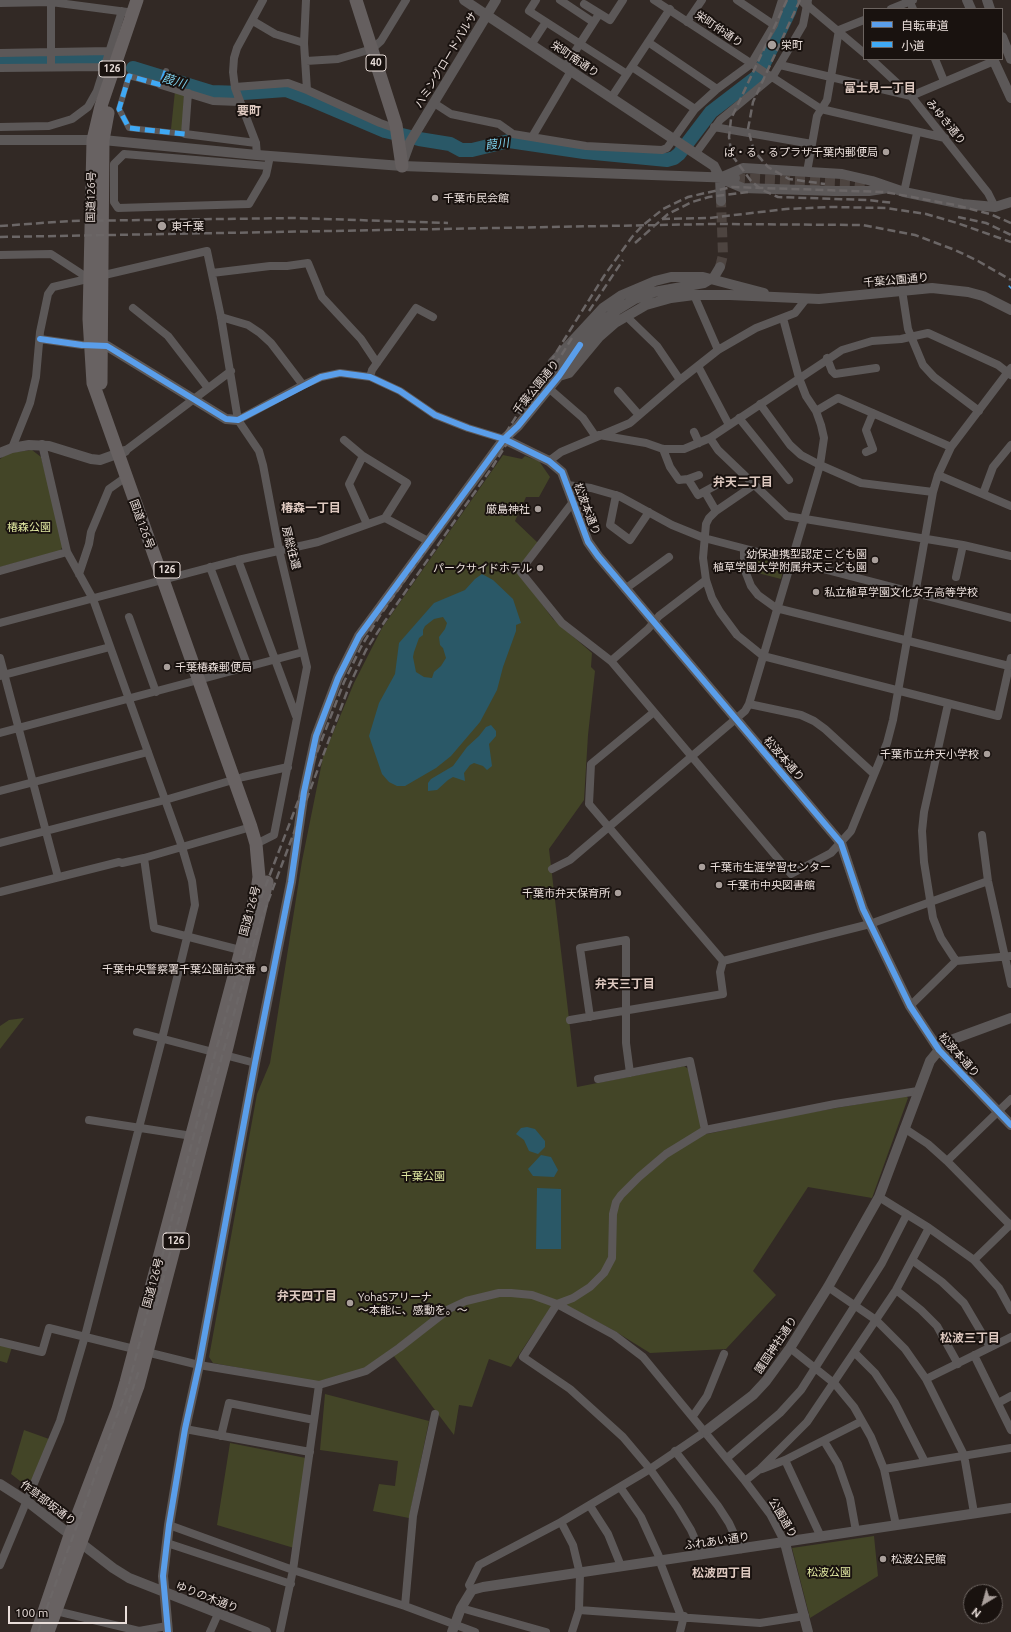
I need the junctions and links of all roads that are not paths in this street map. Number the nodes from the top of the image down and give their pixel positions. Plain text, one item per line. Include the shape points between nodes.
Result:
1 (137, 0) edge
2 (144, 0) edge
3 (264, 0) edge
4 (306, 0) edge
5 (356, 0) edge
6 (406, 0) edge
7 (464, 0) edge
8 (496, 0) edge
9 (536, 0) edge
10 (560, 0) edge
11 (623, 0) edge
12 (654, 0) edge
13 (702, 0) edge
14 (737, 0) edge
15 (782, 0) edge
16 (51, 1) edge
17 (585, 2) edge
18 (806, 2) edge
19 (0, 4) edge
20 (912, 4) edge
21 (895, 8) edge
22 (670, 10) junction
23 (127, 12) junction
24 (578, 12) junction
25 (598, 14) junction
26 (487, 15) junction
27 (863, 20) edge
28 (253, 21) junction
29 (546, 22) junction
30 (594, 22) junction
31 (687, 22) junction
32 (774, 24) junction
33 (839, 30) junction
34 (1003, 39) edge
35 (580, 42) junction
36 (648, 42) junction
37 (304, 43) junction
38 (531, 44) junction
39 (372, 49) junction
40 (109, 51) junction
41 (863, 52) edge
42 (0, 53) edge
43 (51, 53) junction
44 (1011, 59) edge
45 (872, 60) edge
46 (935, 60) edge
47 (994, 60) edge
48 (306, 61) junction
49 (51, 65) junction
50 (754, 65) junction
51 (780, 65) junction
52 (104, 67) junction
53 (0, 68) edge
54 (568, 69) junction
55 (166, 70) dead end
56 (629, 70) junction
57 (770, 74) junction
58 (831, 76) junction
59 (944, 81) junction
60 (161, 85) junction
61 (235, 87) junction
62 (717, 89) junction
63 (307, 90) junction
64 (188, 94) junction
65 (910, 96) junction
66 (611, 98) junction
67 (1011, 98) edge
68 (239, 100) junction
69 (434, 103) junction
70 (821, 108) junction
71 (695, 109) junction
72 (0, 127) edge
73 (714, 127) junction
74 (397, 132) junction
75 (917, 133) junction
76 (185, 134) junction
77 (532, 137) junction
78 (945, 138) junction
79 (0, 140) edge
80 (98, 140) junction
81 (256, 143) junction
82 (812, 144) junction
83 (684, 145) junction
84 (258, 155) junction
85 (270, 156) junction
86 (268, 166) junction
87 (402, 166) junction
88 (808, 172) junction
89 (720, 178) junction
90 (735, 178) tunnel mouth
91 (889, 188) junction
92 (904, 192) junction
93 (721, 200) tunnel mouth
94 (1011, 202) edge
95 (995, 207) junction
96 (0, 255) edge
97 (720, 267) tunnel mouth
98 (212, 273) junction
99 (88, 278) junction
100 (902, 290) junction
101 (694, 295) junction
102 (780, 297) junction
103 (806, 298) junction
104 (133, 308) dead end
105 (1011, 310) edge
106 (626, 316) junction
107 (222, 317) junction
108 (433, 317) dead end
109 (784, 318) junction
110 (910, 337) junction
111 (40, 340) junction
112 (96, 344) junction
113 (718, 350) junction
114 (827, 358) junction
115 (377, 364) junction
116 (698, 366) junction
117 (876, 368) dead end
118 (231, 371) junction
119 (1010, 372) edge
120 (555, 374) junction
121 (370, 378) junction
122 (800, 378) junction
123 (680, 380) junction
124 (302, 385) junction
125 (546, 386) junction
126 (208, 388) junction
127 (618, 391) dead end
128 (193, 399) junction
129 (760, 404) junction
130 (816, 411) junction
131 (979, 411) junction
132 (873, 413) junction
133 (639, 415) junction
134 (739, 418) junction
135 (238, 420) junction
136 (729, 425) junction
137 (694, 432) dead end
138 (598, 436) junction
139 (710, 438) junction
140 (504, 439) junction
141 (344, 440) dead end
142 (699, 443) junction
143 (42, 444) junction
144 (1011, 445) edge
145 (950, 447) junction
146 (12, 448) junction
147 (663, 449) junction
148 (121, 452) junction
149 (866, 452) dead end
150 (0, 454) edge
151 (363, 456) junction
152 (549, 461) junction
153 (820, 465) junction
154 (699, 475) dead end
155 (938, 475) junction
156 (126, 477) junction
157 (688, 479) junction
158 (789, 480) dead end
159 (722, 482) dead end
160 (567, 485) junction
161 (754, 485) junction
162 (704, 492) junction
163 (933, 492) junction
164 (983, 494) junction
165 (616, 495) junction
166 (573, 502) junction
167 (1011, 506) edge
168 (716, 510) junction
169 (649, 512) junction
170 (386, 518) junction
171 (803, 519) junction
172 (367, 524) junction
173 (704, 538) junction
174 (926, 538) junction
175 (428, 541) junction
176 (963, 545) junction
177 (744, 549) junction
178 (279, 550) junction
179 (67, 552) junction
180 (1011, 556) edge
181 (669, 557) dead end
182 (238, 560) junction
183 (790, 561) junction
184 (210, 568) junction
185 (0, 571) edge
186 (79, 574) junction
187 (956, 577) dead end
188 (166, 579) junction
189 (706, 580) junction
190 (625, 589) junction
191 (916, 592) junction
192 (93, 599) junction
193 (776, 608) junction
194 (129, 617) dead end
195 (1011, 618) edge
196 (0, 623) edge
197 (653, 623) junction
198 (908, 640) junction
199 (110, 647) junction
200 (303, 652) junction
201 (762, 656) junction
202 (0, 658) edge
203 (274, 660) junction
204 (611, 661) junction
205 (1010, 662) edge
206 (248, 667) junction
207 (2, 675) edge
208 (203, 678) junction
209 (156, 692) junction
210 (898, 692) junction
211 (129, 699) junction
212 (749, 704) junction
213 (948, 704) junction
214 (654, 712) junction
215 (296, 717) junction
216 (736, 719) junction
217 (18, 728) junction
218 (0, 733) edge
219 (148, 752) junction
220 (691, 757) junction
221 (288, 767) junction
222 (874, 774) junction
223 (239, 778) junction
224 (33, 782) junction
225 (0, 791) edge
226 (165, 800) junction
227 (251, 827) junction
228 (609, 827) junction
229 (46, 831) junction
230 (982, 835) dead end
231 (259, 842) junction
232 (0, 843) edge
233 (841, 843) junction
234 (182, 847) junction
235 (144, 858) junction
236 (552, 869) dead end
237 (58, 877) junction
238 (988, 880) junction
239 (0, 892) edge
240 (930, 902) junction
241 (870, 924) junction
242 (188, 937) junction
243 (240, 950) junction
244 (1008, 957) edge
245 (723, 961) junction
246 (956, 961) junction
247 (1011, 984) edge
248 (910, 1006) junction
249 (627, 1011) junction
250 (590, 1017) junction
251 (1011, 1018) edge
252 (570, 1020) dead end
253 (137, 1032) dead end
254 (162, 1040) junction
255 (939, 1050) junction
256 (219, 1055) junction
257 (255, 1063) junction
258 (630, 1073) junction
259 (598, 1079) dead end
260 (918, 1091) junction
261 (1011, 1099) edge
262 (998, 1112) junction
263 (89, 1120) dead end
264 (1011, 1125) edge
265 (139, 1128) junction
266 (904, 1128) junction
267 (705, 1130) junction
268 (192, 1136) junction
269 (947, 1162) junction
270 (880, 1197) junction
271 (907, 1214) junction
272 (1011, 1225) edge
273 (929, 1228) junction
274 (912, 1260) junction
275 (974, 1260) junction
276 (828, 1287) junction
277 (896, 1290) junction
278 (557, 1304) junction
279 (854, 1306) junction
280 (1011, 1310) edge
281 (876, 1320) junction
282 (84, 1336) junction
283 (1011, 1337) edge
284 (0, 1342) edge
285 (790, 1348) junction
286 (990, 1348) junction
287 (141, 1351) junction
288 (855, 1353) junction
289 (724, 1354) dead end
290 (974, 1355) junction
291 (958, 1364) junction
292 (199, 1365) junction
293 (815, 1367) junction
294 (926, 1380) junction
295 (835, 1384) junction
296 (319, 1385) junction
297 (1011, 1396) edge
298 (998, 1403) junction
299 (435, 1414) dead end
300 (693, 1416) junction
301 (314, 1420) junction
302 (862, 1421) junction
303 (185, 1429) junction
304 (1011, 1430) edge
305 (706, 1431) junction
306 (222, 1436) junction
307 (824, 1441) junction
308 (1011, 1448) edge
309 (675, 1451) junction
310 (310, 1452) junction
311 (964, 1455) junction
312 (727, 1458) junction
313 (785, 1460) junction
314 (925, 1462) junction
315 (650, 1469) junction
316 (760, 1469) junction
317 (884, 1469) junction
318 (745, 1481) junction
319 (0, 1484) edge
320 (620, 1488) junction
321 (28, 1502) junction
322 (590, 1506) junction
323 (1011, 1508) edge
324 (974, 1514) junction
325 (561, 1522) junction
326 (169, 1525) junction
327 (896, 1525) junction
328 (856, 1531) junction
329 (70, 1535) junction
330 (821, 1537) junction
331 (80, 1543) junction
332 (167, 1543) junction
333 (785, 1543) junction
334 (741, 1549) junction
335 (702, 1555) junction
336 (660, 1561) junction
337 (0, 1565) edge
338 (621, 1566) junction
339 (293, 1570) junction
340 (580, 1574) junction
341 (291, 1584) junction
342 (472, 1590) junction
343 (164, 1593) junction
344 (405, 1606) junction
345 (461, 1608) junction
346 (579, 1610) junction
347 (56, 1611) junction
348 (218, 1614) junction
349 (683, 1616) junction
350 (805, 1616) junction
351 (167, 1629) edge
352 (453, 1629) edge
353 (37, 1632) edge
354 (48, 1632) edge
355 (210, 1632) edge
356 (266, 1632) edge
357 (280, 1632) edge
358 (475, 1632) edge
359 (546, 1632) edge
360 (572, 1632) edge
361 (680, 1632) edge
362 (808, 1632) edge

1 - 23 highway, 126
2 - 80 highway, 126
3 - 28 street
4 - 37 street
5 - 39 main road, 40
6 - 39 street via 381,41
7 - 26 street, 栄町南通り
8 - 26 street, ハミングロードパルサ
9 - 29 street via 529,11
10 - 24 street
11 - 25 street via 610,20
12 - 22 street, 栄町仲通り
13 - 31 street
14 - 32 street
15 - 32 street
16 - 19 street
16 - 23 street
16 - 43 street
17 - 24 street
17 - 25 street
18 - 33 street
18 - 51 street via 803,25
20 - 21 street
22 - 31 street, 栄町仲通り
22 - 36 street
23 - 40 street
23 - 80 highway, 126 via 101,106
24 - 30 street
25 - 30 street
26 - 38 street, 栄町南通り
26 - 69 street, ハミングロードパルサ
27 - 33 street
28 - 37 street via 275,34
28 - 61 street via 234,58
29 - 35 street
29 - 38 street
30 - 35 street
31 - 50 street, 栄町仲通り
32 - 50 street
33 - 41 street
33 - 58 street
34 - 44 street
35 - 54 street
35 - 56 street
36 - 56 street
36 - 62 street
37 - 48 street
38 - 54 street, 栄町南通り
39 - 48 street via 338,59
39 - 74 main road, 40
40 - 43 street
40 - 52 street
42 - 43 street
43 - 49 street
45 - 65 street, みゆき通り
46 - 59 street
47 - 59 street
47 - 67 street
48 - 63 street
49 - 52 street
49 - 53 street
50 - 57 street, 栄町仲通り
50 - 62 street
51 - 57 street
51 - 58 street
52 - 72 street via 97,91 88,107 72,119 49,126
54 - 66 street, 栄町南通り
54 - 77 street
55 - 60 street
56 - 66 street
56 - 71 street
57 - 70 street, 栄町仲通り
57 - 73 street
58 - 65 street
58 - 70 street via 827,100
59 - 65 street
60 - 64 street
60 - 76 street via 129,76 119,109 123,118 128,128
61 - 63 street via 288,84
61 - 68 street
62 - 71 street
63 - 74 street
64 - 68 street via 220,102
64 - 76 street
65 - 78 street, みゆき通り
66 - 83 street, 栄町南通り
68 - 81 street
69 - 74 street, ハミングロードパルサ via 415,133
69 - 77 street via 451,114 499,124 513,134
70 - 75 street, 栄町仲通り
70 - 82 street
71 - 83 street
73 - 82 street
73 - 83 street
74 - 87 main road, 40
75 - 78 street, 栄町仲通り
75 - 92 street
76 - 81 street
77 - 83 street via 586,146 662,150
78 - 95 street, みゆき通り via 988,193
79 - 80 street
80 - 84 street
80 - 112 highway, 国道126号 / 126
81 - 84 street
82 - 88 street
83 - 89 street, 栄町南通り via 716,168
84 - 85 street
85 - 86 street
85 - 87 street
86 - 86 street via 124,154 114,164 114,202 118,208 249,204 266,175
87 - 89 street
88 - 89 street via 743,168
88 - 91 street via 842,174
89 - 90 street
89 - 91 street via 743,188 869,191
89 - 93 street
91 - 92 street
92 - 95 street via 962,204
94 - 95 street
96 - 99 street via 51,254
97 - 120 street, 千葉公園通り via 714,276 704,283 654,292 635,299 600,323
98 - 99 street, 房総往還 via 207,251
98 - 107 street, 房総往還
98 - 115 street via 308,263 322,297 361,339
99 - 111 street via 52,287 48,294
100 - 103 street, 千葉公園通り via 819,299
100 - 105 street, 千葉公園通り via 932,288 962,291 983,296
100 - 110 street
101 - 102 street
101 - 106 street via 646,305
101 - 113 street
102 - 103 street, 千葉公園通り
102 - 120 street via 704,277 671,277 655,281 622,295 603,308 553,362
103 - 109 street via 795,312
104 - 126 street via 168,336
106 - 120 street via 599,337 569,373
106 - 123 street via 657,346
107 - 118 street, 房総往還
107 - 124 street via 248,325 260,333 271,343
108 - 115 street via 416,308
109 - 113 street via 756,328
109 - 122 street
110 - 114 street via 858,344
110 - 119 street via 928,333
110 - 131 street via 928,371
111 - 112 street
111 - 146 street via 30,403
112 - 128 street via 107,346
112 - 148 highway, 国道126号 / 126 via 106,404
113 - 116 street
114 - 117 street via 835,374
114 - 122 street
115 - 121 street
116 - 123 street
116 - 136 street
118 - 126 street
118 - 135 street, 房総往還
119 - 131 street
120 - 125 street, 千葉公園通り
121 - 124 street via 340,373
121 - 140 street via 400,391 435,415
122 - 129 street
122 - 130 street via 806,396
123 - 133 street
124 - 135 street
125 - 138 street via 583,418
125 - 140 street, 千葉公園通り via 518,426
126 - 128 street
127 - 133 street
128 - 135 street via 226,419
128 - 148 street
129 - 134 street
129 - 153 street via 790,445
130 - 132 street via 838,398
130 - 153 street via 824,438
131 - 145 street
132 - 145 street
132 - 149 street via 866,430 873,449
133 - 138 street via 630,423
134 - 136 street
134 - 158 street
135 - 178 street, 房総往還 via 259,451
136 - 139 street
137 - 142 street
138 - 147 street via 646,443
138 - 152 street via 561,452
139 - 142 street
139 - 161 street via 718,450
140 - 152 street, 松波本通り
140 - 175 street, 千葉公園通り
141 - 151 street
142 - 147 street via 684,449
143 - 146 street
143 - 148 street via 90,459 100,460
143 - 179 street
144 - 164 street via 994,467
145 - 155 street
146 - 150 street
147 - 157 street via 670,467 679,480
148 - 156 highway, 国道126号 / 126
148 - 188 highway, 国道126号 / 126
151 - 170 street via 407,483
151 - 172 street via 349,484
152 - 160 street, 松波本通り via 562,472
153 - 163 street via 861,482
153 - 171 street
154 - 157 street
155 - 163 street
155 - 164 street
156 - 186 street via 109,489 91,532
156 - 188 highway, 国道126号 / 126
157 - 162 street via 698,495
159 - 162 street
160 - 165 street
160 - 166 street, 松波本通り
161 - 168 street
161 - 171 street via 787,516
162 - 168 street
163 - 174 street
164 - 167 street
165 - 169 street
165 - 169 street via 610,525 630,540
166 - 190 street, 松波本通り via 588,542
166 - 204 street via 520,571 562,623
168 - 173 street via 706,524
169 - 173 street
170 - 172 street
170 - 175 street
171 - 174 street
171 - 183 street
172 - 178 street via 318,542
173 - 177 street
173 - 189 street
174 - 176 street
174 - 191 street
175 - 257 street, 千葉公園通り via 359,636 338,678 316,736 304,792 291,882
176 - 180 street
176 - 187 street
177 - 183 street
177 - 193 street via 744,568 751,586 762,599
178 - 182 street
178 - 200 street, 房総往還
179 - 185 street
179 - 186 street
181 - 190 street
182 - 184 street
182 - 203 street
183 - 191 street
183 - 193 street
184 - 188 street
184 - 206 street
186 - 192 street
188 - 192 street
188 - 208 highway, 国道126号 / 126
189 - 197 street
189 - 201 street via 714,603 737,636
190 - 197 street, 松波本通り
191 - 195 street
191 - 198 street
192 - 196 street
192 - 199 street
193 - 198 street
193 - 201 street
194 - 209 street
197 - 204 street
197 - 216 street, 松波本通り
198 - 205 street
198 - 210 street
199 - 207 street
199 - 211 street
200 - 203 street
200 - 215 street, 房総往還 via 307,667
201 - 210 street
201 - 212 street
202 - 207 street
203 - 206 street
203 - 215 street
204 - 214 street
205 - 213 street via 998,716
206 - 208 street
207 - 217 street
208 - 209 street
208 - 223 highway, 国道126号 / 126 via 225,732
209 - 211 street
210 - 213 street
210 - 222 street via 887,743
211 - 217 street
211 - 219 street
212 - 216 street via 746,711
212 - 222 street via 801,715 814,721
213 - 240 street via 922,831
214 - 220 street
214 - 228 street via 591,764 589,804
215 - 221 street, 房総往還
216 - 220 street
216 - 233 street, 松波本通り
217 - 218 street
217 - 224 street
219 - 224 street
219 - 226 street
220 - 228 street
220 - 233 street via 791,874 831,853
221 - 223 street
221 - 231 street, 房総往還 via 274,836
222 - 233 street via 851,831
223 - 226 street
223 - 227 highway, 国道126号 / 126
223 - 231 highway, 国道126号 / 126
224 - 225 street
224 - 229 street
226 - 229 street
226 - 234 street
227 - 231 highway, 国道126号 / 126
227 - 234 street
228 - 236 street via 570,860
228 - 245 street
229 - 232 street
229 - 237 street
230 - 238 street
231 - 243 highway, 国道126号 / 126 via 257,890
231 - 256 highway, 国道126号 / 126 via 267,873 266,891
233 - 241 street, 松波本通り
234 - 235 street
234 - 242 street via 192,881 195,905
235 - 237 street
235 - 242 street via 154,928
237 - 239 street
238 - 240 street
238 - 244 street
240 - 241 street
240 - 246 street via 941,938
241 - 245 street
241 - 248 street, 松波本通り
242 - 243 street
242 - 254 street
243 - 256 highway, 国道126号 / 126
244 - 246 street
244 - 247 street
245 - 249 street via 720,972 723,994
246 - 248 street
248 - 255 street, 松波本通り
249 - 250 street
249 - 250 street via 626,940 580,948
249 - 258 street via 626,1043
250 - 252 street
251 - 255 street, 護国神社通り via 951,1040
253 - 254 street
254 - 256 street
254 - 265 street
255 - 260 street, 護国神社通り via 930,1061
255 - 262 street, 松波本通り
256 - 257 street
256 - 268 highway, 国道126号 / 126
256 - 287 highway, 国道126号 / 126
257 - 292 street, 千葉公園通り
258 - 259 street
258 - 267 street via 690,1061
260 - 266 street, 護国神社通り
260 - 267 street via 835,1104
261 - 262 street
262 - 264 street, 松波本通り
262 - 269 street
263 - 265 street
265 - 268 street
265 - 282 street
266 - 269 street
266 - 270 street, 護国神社通り
267 - 278 street via 666,1154 621,1196 616,1202 613,1214 612,1258 608,1267 590,1288
268 - 287 highway, 国道126号 / 126
269 - 272 street
270 - 271 street
270 - 276 street, 護国神社通り
271 - 273 street
271 - 279 street via 882,1263
272 - 275 street
273 - 274 street
273 - 275 street
274 - 277 street
274 - 286 street via 942,1282 964,1303
275 - 280 street via 999,1288
276 - 279 street
276 - 285 street, 護国神社通り
277 - 281 street
277 - 291 street via 937,1326
278 - 296 street, 公園通り via 522,1293 499,1293 472,1299 449,1310 366,1371
278 - 300 street, 公園通り via 614,1335 643,1357
278 - 315 street via 523,1357 590,1406 623,1437
279 - 281 street
279 - 293 street
281 - 288 street
281 - 294 street via 905,1348
282 - 284 street via 49,1328 42,1352
282 - 287 street
282 - 321 street via 60,1421
283 - 286 street
285 - 293 street
285 - 305 street, 護国神社通り via 753,1395
286 - 290 street
287 - 292 street
287 - 329 highway, 国道126号 / 126
287 - 331 highway, 国道126号 / 126 via 129,1413
288 - 295 street
288 - 314 street via 875,1373 891,1397
289 - 300 street via 707,1396
290 - 291 street
290 - 298 street
291 - 294 street
292 - 296 street
292 - 303 street, 千葉公園通り
293 - 295 street
293 - 312 street via 801,1390 780,1413
294 - 311 street
295 - 302 street
295 - 316 street via 807,1422
296 - 301 street
297 - 298 street
298 - 304 street
299 - 344 street via 413,1516
300 - 305 street, 公園通り
301 - 306 street via 229,1403
301 - 310 street
302 - 307 street
302 - 317 street
303 - 306 street
303 - 326 street, 千葉公園通り
305 - 309 street, 護国神社通り
305 - 312 street, 公園通り
306 - 310 street
307 - 313 street
307 - 328 street via 841,1471 850,1498
308 - 311 street
309 - 315 street, 護国神社通り
309 - 334 street via 718,1506
310 - 339 street
311 - 314 street
311 - 324 street
312 - 318 street, 公園通り
313 - 316 street
313 - 330 street
314 - 317 street
315 - 320 street, 護国神社通り
315 - 335 street via 678,1507
316 - 318 street
317 - 327 street
318 - 333 street, 公園通り via 770,1514
319 - 321 street, 作草部坂通り
320 - 322 street, 護国神社通り
320 - 336 street via 641,1517
321 - 329 street, 作草部坂通り
321 - 337 street
322 - 325 street, 護国神社通り
322 - 338 street via 608,1534
323 - 324 street, ふれあい通り
324 - 327 street, ふれあい通り
325 - 340 street via 573,1545
325 - 342 street, 護国神社通り via 479,1565 469,1585
326 - 332 street, 千葉公園通り
326 - 339 street
327 - 328 street, ふれあい通り
328 - 330 street, ふれあい通り
329 - 331 street, 作草部坂通り
329 - 353 highway, 国道126号 / 126
330 - 333 street, ふれあい通り
331 - 343 street, ゆりの木通り via 129,1578
331 - 347 highway, 国道126号 / 126
332 - 341 street
332 - 343 street, 千葉公園通り via 163,1576
333 - 334 street, ふれあい通り
333 - 350 street, 公園通り
334 - 335 street, ふれあい通り
335 - 336 street, ふれあい通り
336 - 338 street, ふれあい通り
336 - 349 street
338 - 340 street, ふれあい通り
339 - 341 street
339 - 344 street
340 - 342 street, ふれあい通り
340 - 346 street
341 - 357 street
342 - 345 street
343 - 348 street, ゆりの木通り
343 - 351 street, 千葉公園通り
344 - 352 street
345 - 352 street
345 - 359 street
346 - 349 street
346 - 360 street
347 - 351 street via 140,1631
347 - 354 highway, 国道126号 / 126
348 - 355 street
348 - 356 street, ゆりの木通り
349 - 350 street via 760,1623
349 - 361 street
350 - 362 street, 公園通り
352 - 358 street

